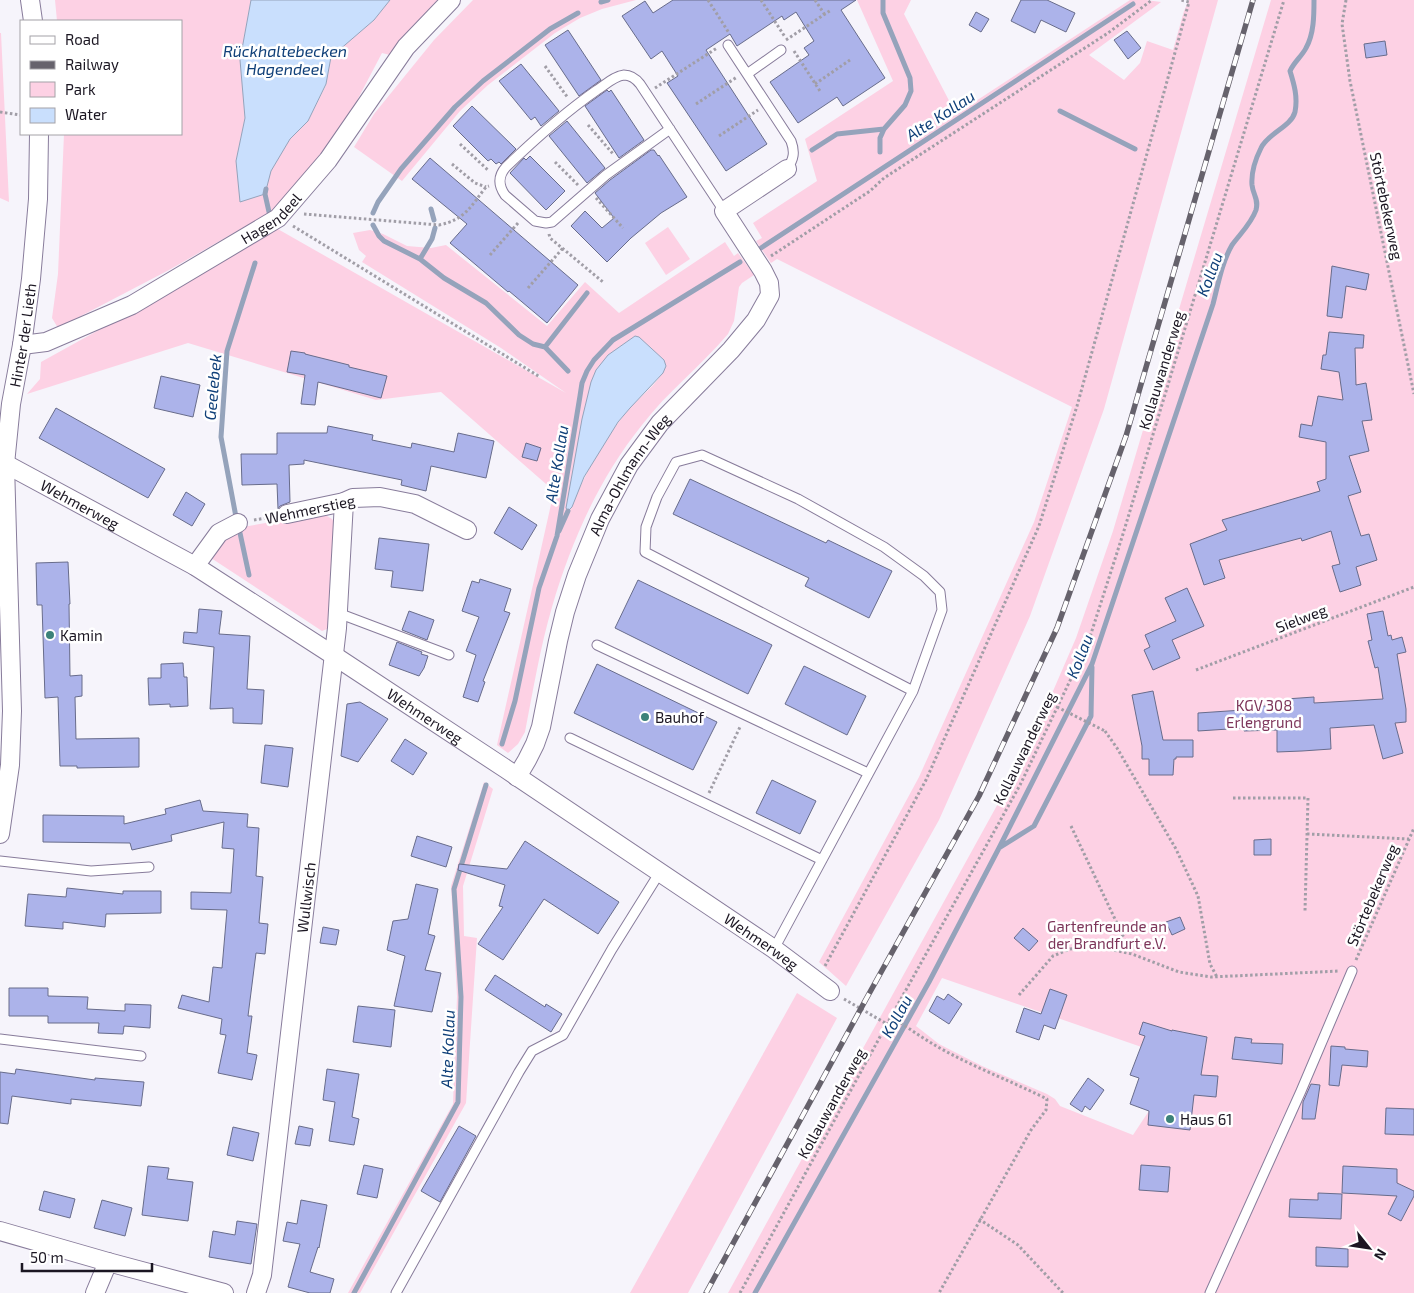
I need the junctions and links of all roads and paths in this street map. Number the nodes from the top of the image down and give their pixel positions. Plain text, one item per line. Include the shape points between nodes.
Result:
1 (30, 0) edge
2 (451, 0) edge
3 (708, 0) edge
4 (815, 0) edge
5 (1152, 0) edge
6 (1181, 0) edge
7 (1284, 0) edge
8 (1346, 0) edge
9 (831, 10) dead end
10 (825, 15) junction
11 (33, 20) edge
12 (730, 42) joint
13 (718, 47) dead end
14 (781, 50) joint
15 (850, 60) dead end
16 (545, 66) dead end
17 (746, 72) junction
18 (815, 84) dead end
19 (647, 94) junction
20 (696, 104) dead end
21 (767, 104) junction
22 (575, 106) junction
23 (0, 112) edge
24 (20, 115) dead end
25 (588, 125) dead end
26 (670, 129) junction
27 (39, 135) edge
28 (719, 136) dead end
29 (460, 144) dead end
30 (555, 162) dead end
31 (452, 164) dead end
32 (621, 164) junction
33 (787, 169) joint
34 (499, 182) junction
35 (486, 186) junction
36 (587, 191) junction
37 (724, 211) junction
38 (283, 212) junction
39 (527, 213) junction
40 (546, 223) junction
41 (623, 228) dead end
42 (563, 248) junction
43 (490, 255) dead end
44 (766, 264) junction
45 (602, 282) dead end
46 (528, 288) dead end
47 (22, 346) junction
48 (540, 377) dead end
49 (1413, 383) edge
50 (1414, 394) edge
51 (3, 462) edge
52 (344, 502) junction
53 (287, 514) joint
54 (238, 523) joint
55 (467, 530) dead end
56 (195, 566) junction
57 (1414, 587) edge
58 (338, 613) junction
59 (598, 645) dead end
60 (333, 655) junction
61 (449, 655) dead end
62 (1196, 670) dead end
63 (913, 691) junction
64 (1057, 707) junction
65 (6, 711) edge
66 (746, 715) junction
67 (570, 738) dead end
68 (868, 773) junction
69 (517, 777) junction
70 (1232, 798) dead end
71 (704, 803) junction
72 (1072, 826) dead end
73 (1414, 828) edge
74 (0, 834) edge
75 (1307, 834) junction
76 (1409, 839) junction
77 (822, 860) junction
78 (0, 861) edge
79 (149, 867) dead end
80 (660, 872) junction
81 (1305, 911) dead end
82 (774, 949) junction
83 (1132, 954) junction
84 (1352, 970) junction
85 (1217, 977) junction
86 (815, 980) junction
87 (830, 991) joint
88 (1019, 995) dead end
89 (887, 1024) junction
90 (0, 1039) edge
91 (141, 1056) dead end
92 (979, 1219) junction
93 (0, 1231) edge
94 (108, 1262) junction
95 (95, 1293) edge
96 (224, 1293) edge
97 (256, 1293) edge
98 (396, 1293) edge
99 (740, 1293) edge
100 (938, 1293) edge
101 (1063, 1293) edge
102 (1210, 1293) edge

1 - 11 street
2 - 38 street, Hagendeel via 406,47 328,160
3 - 12 path
4 - 10 path
5 - 44 path via 1108,34 884,178
6 - 86 path via 1189,2 1077,406 1039,526 926,780
7 - 64 path, Kollauwanderweg via 1123,534 1088,643
8 - 49 path, Störtebekerweg via 1342,24 1350,81
9 - 10 path
10 - 14 path via 778,46
12 - 17 lane
13 - 19 path
14 - 17 lane
15 - 18 path
16 - 22 path
17 - 20 path
17 - 21 lane
19 - 22 lane, Alma-Ohlmann-Weg via 633,77 624,75
19 - 26 lane, Alma-Ohlmann-Weg
21 - 28 path
21 - 33 lane via 794,148 794,156
22 - 34 lane, Alma-Ohlmann-Weg via 506,167
23 - 24 path
25 - 32 path
26 - 32 lane
26 - 37 lane, Alma-Ohlmann-Weg
27 - 47 street, Hinter der Lieth via 37,216
29 - 34 path
30 - 36 path
31 - 35 path via 475,182
32 - 36 lane
33 - 37 street
34 - 35 path
34 - 39 lane via 505,195
35 - 38 path via 461,218 440,225
36 - 40 lane via 552,222
36 - 41 path
37 - 44 street, Alma-Ohlmann-Weg via 744,242
38 - 47 street, Hagendeel via 132,305 46,342
38 - 48 path
39 - 40 lane via 535,221
39 - 43 path
40 - 42 path via 550,238
42 - 45 path
42 - 46 path
44 - 69 street, Alma-Ohlmann-Weg via 770,295 756,320 660,424 629,465 600,519 565,612 541,727
47 - 51 street, Hinter der Lieth
49 - 50 path, Störtebekerweg
51 - 56 street, Wehmerweg
51 - 65 street, Hinter der Lieth
52 - 53 street, Wehmerstieg
52 - 55 street, Wehmerstieg via 353,498 380,497 415,504
52 - 58 street, Wullwisch
53 - 54 path, Wehmerstieg
54 - 56 street via 219,533
56 - 60 street, Wehmerweg
57 - 62 path, Sielweg
58 - 60 street, Wullwisch
58 - 61 lane
59 - 66 lane
60 - 69 street, Wehmerweg
60 - 97 street, Wullwisch via 262,1275
63 - 63 lane via 645,552 646,527 657,497 676,462 702,455 806,504 884,547 924,576 940,592 942,610
63 - 68 lane
64 - 85 path, bridge via 1104,731 1117,748 1176,849 1198,896 1210,964
64 - 89 path, Kollauwanderweg via 1020,786
65 - 74 street, Hinter der Lieth via 10,765
66 - 68 lane
66 - 71 path
67 - 71 lane
68 - 77 lane
69 - 80 street, Wehmerweg
70 - 75 path via 1308,798
71 - 77 lane
72 - 83 path
73 - 76 path, Störtebekerweg
75 - 76 path
75 - 81 path
76 - 84 path, Störtebekerweg
77 - 82 lane
78 - 79 lane via 91,871
80 - 82 street, Wehmerweg
80 - 98 lane via 563,1035 532,1051 523,1065
82 - 86 street, Wehmerweg
83 - 85 path via 1179,972
83 - 88 path via 1093,946 1070,949 1053,956
84 - 85 path
84 - 102 lane
86 - 87 street, Wehmerweg
87 - 89 path
89 - 92 path via 896,1020 937,1047 1047,1099 1046,1110
89 - 99 path, Kollauwanderweg
90 - 91 lane
92 - 100 path
92 - 101 path via 1018,1245
93 - 94 street
94 - 95 street
94 - 96 street

